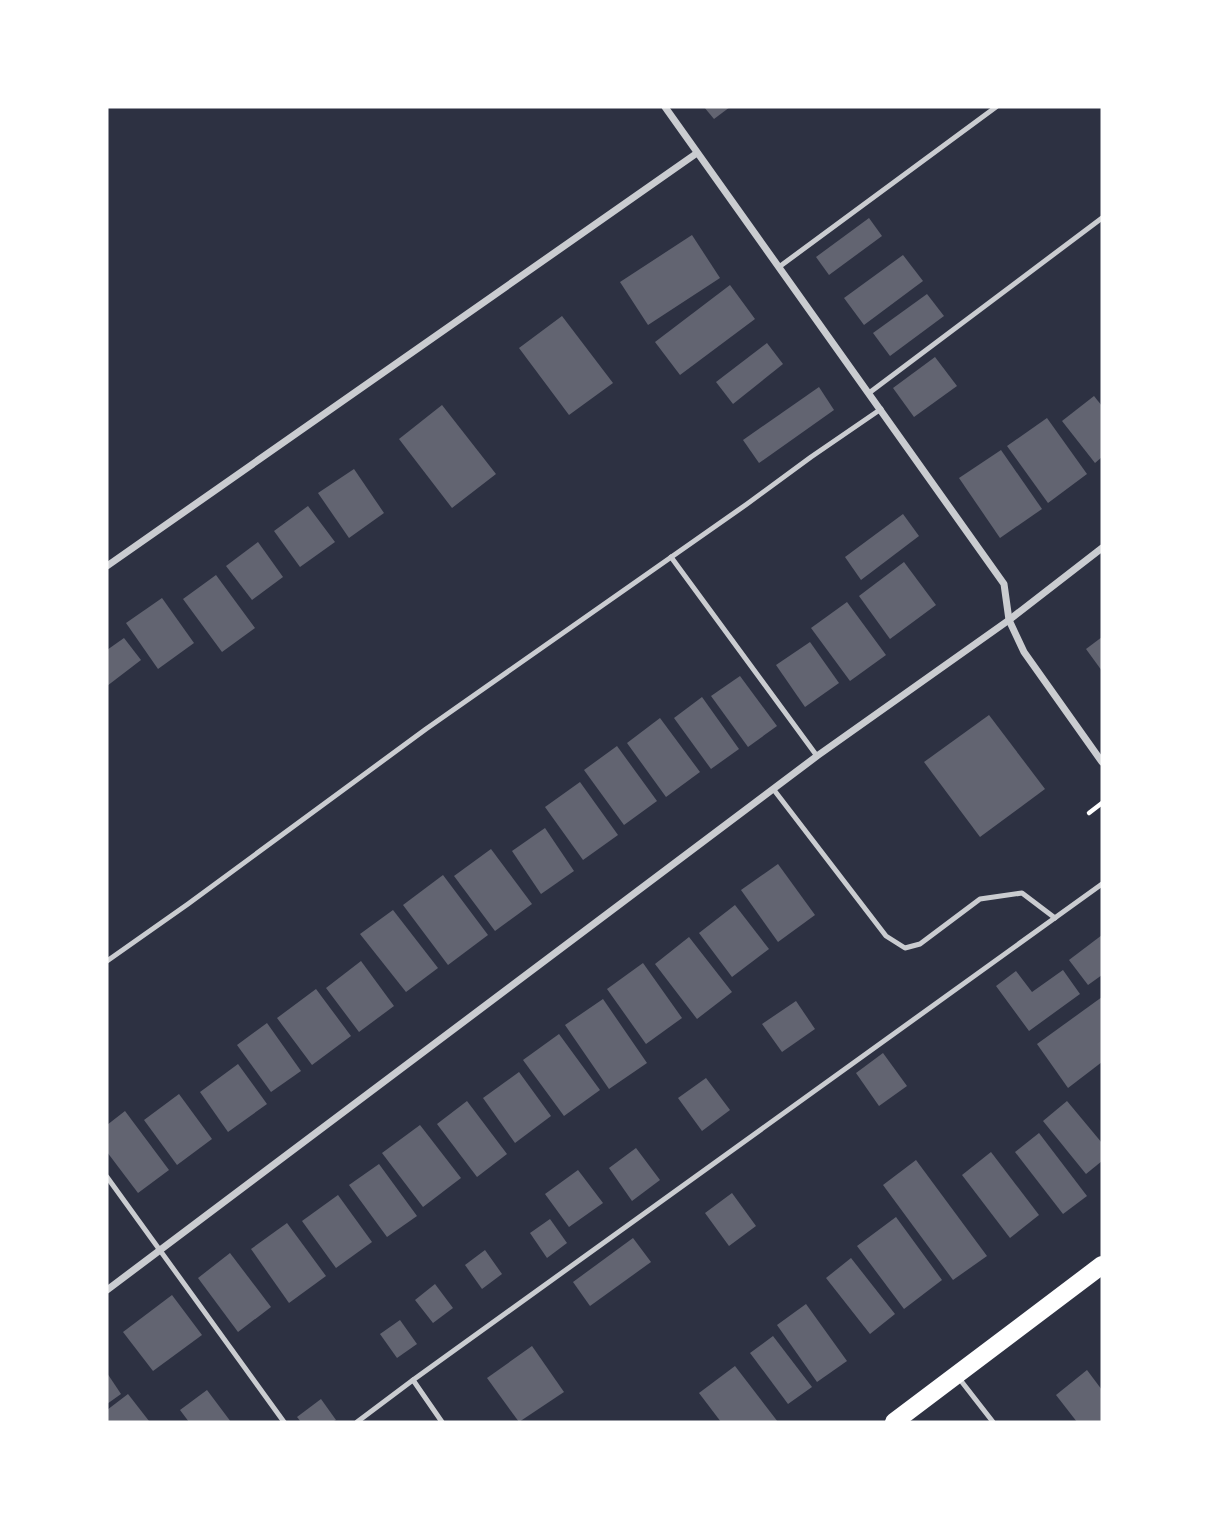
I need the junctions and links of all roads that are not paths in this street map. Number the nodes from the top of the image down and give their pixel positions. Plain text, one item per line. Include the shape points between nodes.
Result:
1 (665, 107) edge
2 (996, 107) edge
3 (697, 153) junction
4 (1102, 218) edge
5 (779, 267) junction
6 (869, 393) junction
7 (881, 409) junction
8 (1102, 548) edge
9 (671, 557) junction
10 (107, 566) edge
11 (1009, 620) junction
12 (817, 757) junction
13 (1102, 762) edge
14 (774, 790) junction
15 (1102, 884) edge
16 (1055, 918) junction
17 (107, 961) edge
18 (107, 1177) edge
19 (160, 1250) junction
20 (1102, 1265) edge
21 (107, 1290) edge
22 (956, 1375) junction
23 (413, 1380) junction
24 (901, 1420) edge
25 (284, 1422) edge
26 (357, 1422) edge
27 (442, 1422) edge
28 (993, 1422) edge

1 - 3 street
2 - 5 lane
3 - 5 street
3 - 10 street
4 - 6 lane
5 - 6 street
6 - 7 street
7 - 9 lane
7 - 11 street via 1004,584
8 - 11 street
9 - 12 lane
9 - 17 lane
11 - 12 street
11 - 13 street via 1024,652
12 - 14 street
14 - 16 lane via 886,936 905,948 920,943 980,900 1022,893
14 - 19 street
15 - 16 lane
16 - 23 lane
18 - 19 lane
19 - 21 street
19 - 25 lane
20 - 22 main road
22 - 24 main road
22 - 28 lane
23 - 26 lane
23 - 27 lane

